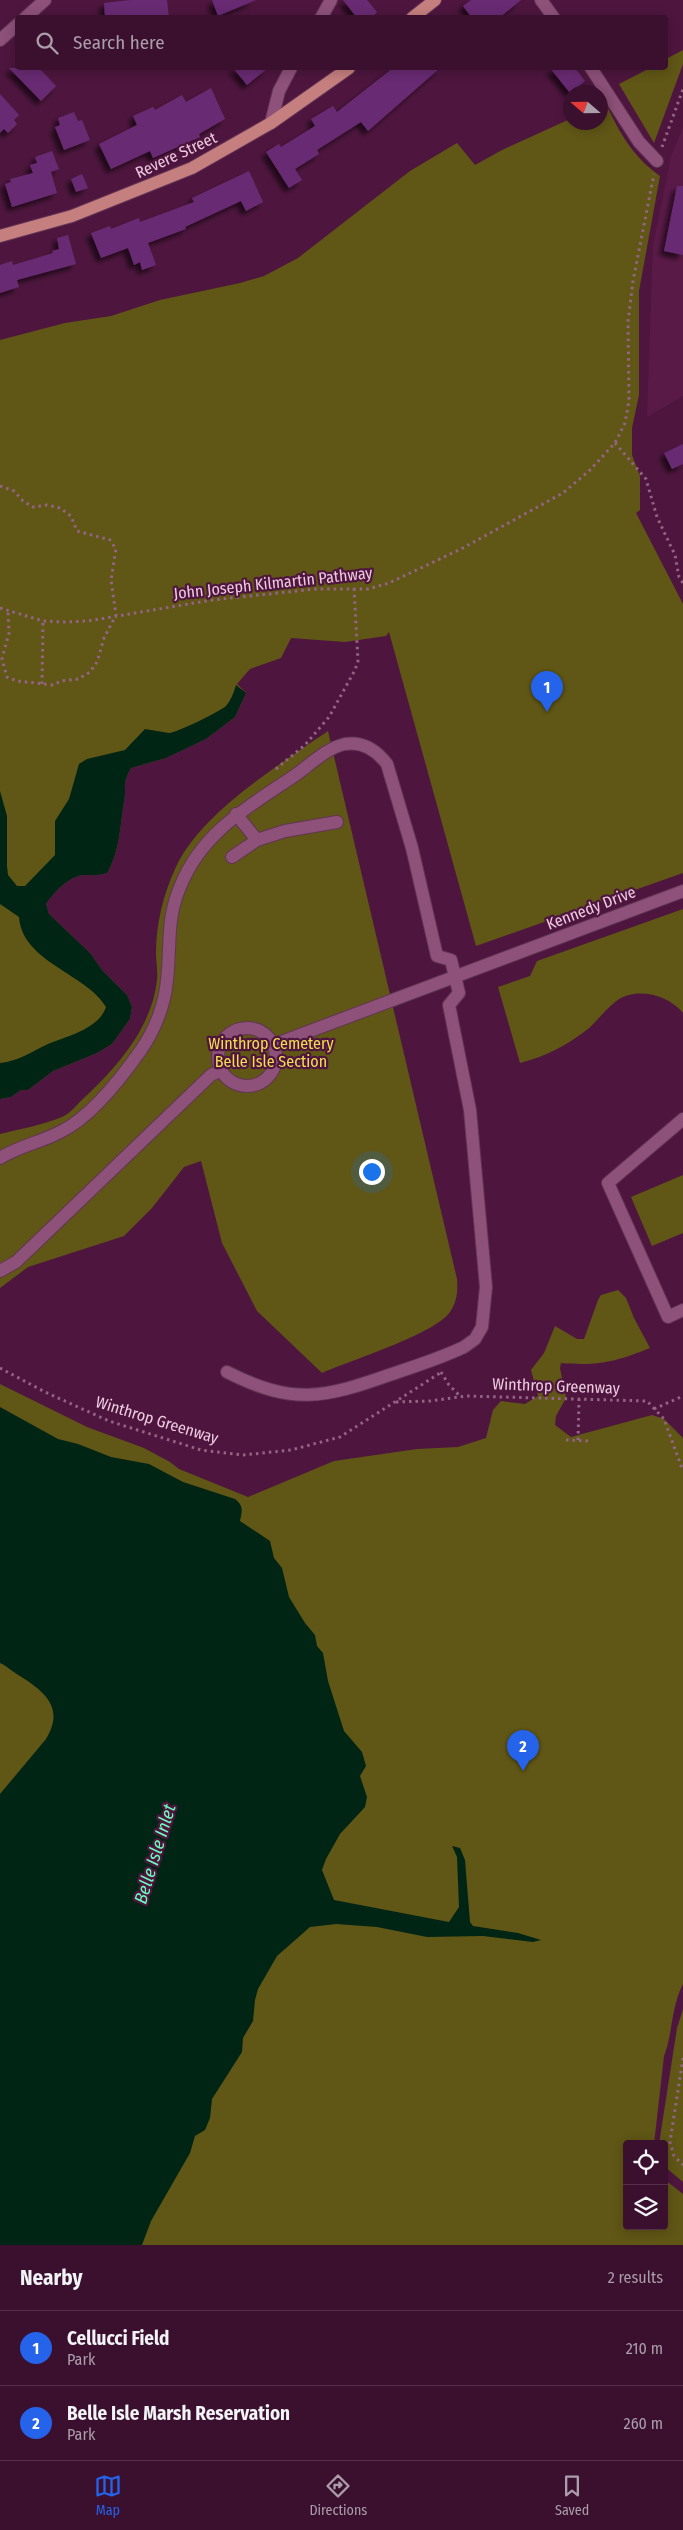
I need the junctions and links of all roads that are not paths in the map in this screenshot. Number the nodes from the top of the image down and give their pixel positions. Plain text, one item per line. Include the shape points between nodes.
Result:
1 (45, 0) edge
2 (331, 0) edge
3 (435, 0) edge
4 (540, 0) edge
5 (28, 15) edge
6 (322, 15) edge
7 (416, 15) edge
8 (552, 15) edge
9 (15, 27) edge
10 (0, 40) edge
11 (290, 70) edge
12 (346, 70) edge
13 (592, 70) edge
14 (271, 122) junction
15 (658, 161) road end
16 (0, 236) edge
17 (236, 814) junction
18 (337, 822) dead end
19 (257, 840) junction
20 (232, 856) dead end
21 (683, 890) edge
22 (455, 976) junction
23 (274, 1045) junction
24 (222, 1070) junction
25 (683, 1119) edge
26 (0, 1158) edge
27 (0, 1271) edge
28 (683, 1310) edge
29 (227, 1372) dead end

1 - 5 street
2 - 6 street
3 - 7 main road
4 - 8 street
9 - 10 street
11 - 14 street via 279,91
12 - 14 main road, Revere Street
13 - 15 street via 644,149
14 - 16 main road, Revere Street via 213,157 166,179 63,220
17 - 19 street
17 - 22 street via 329,750 346,744 370,747 387,764 412,848 437,956 451,960
17 - 26 street via 201,849 180,887 171,917 164,997 149,1038 139,1053 100,1102 65,1130
18 - 19 street via 285,831
19 - 20 street
21 - 22 street, Kennedy Drive
22 - 23 street, Kennedy Drive
22 - 29 street via 458,993 449,1005 471,1117 486,1300 484,1320 475,1339 446,1355 343,1391 318,1396 271,1390
23 - 24 street via 275,1062 267,1078 260,1083 242,1085
23 - 24 street via 261,1031 253,1028 235,1031 222,1043 219,1061
24 - 27 street via 211,1074 16,1262
25 - 28 street via 608,1183 668,1316

